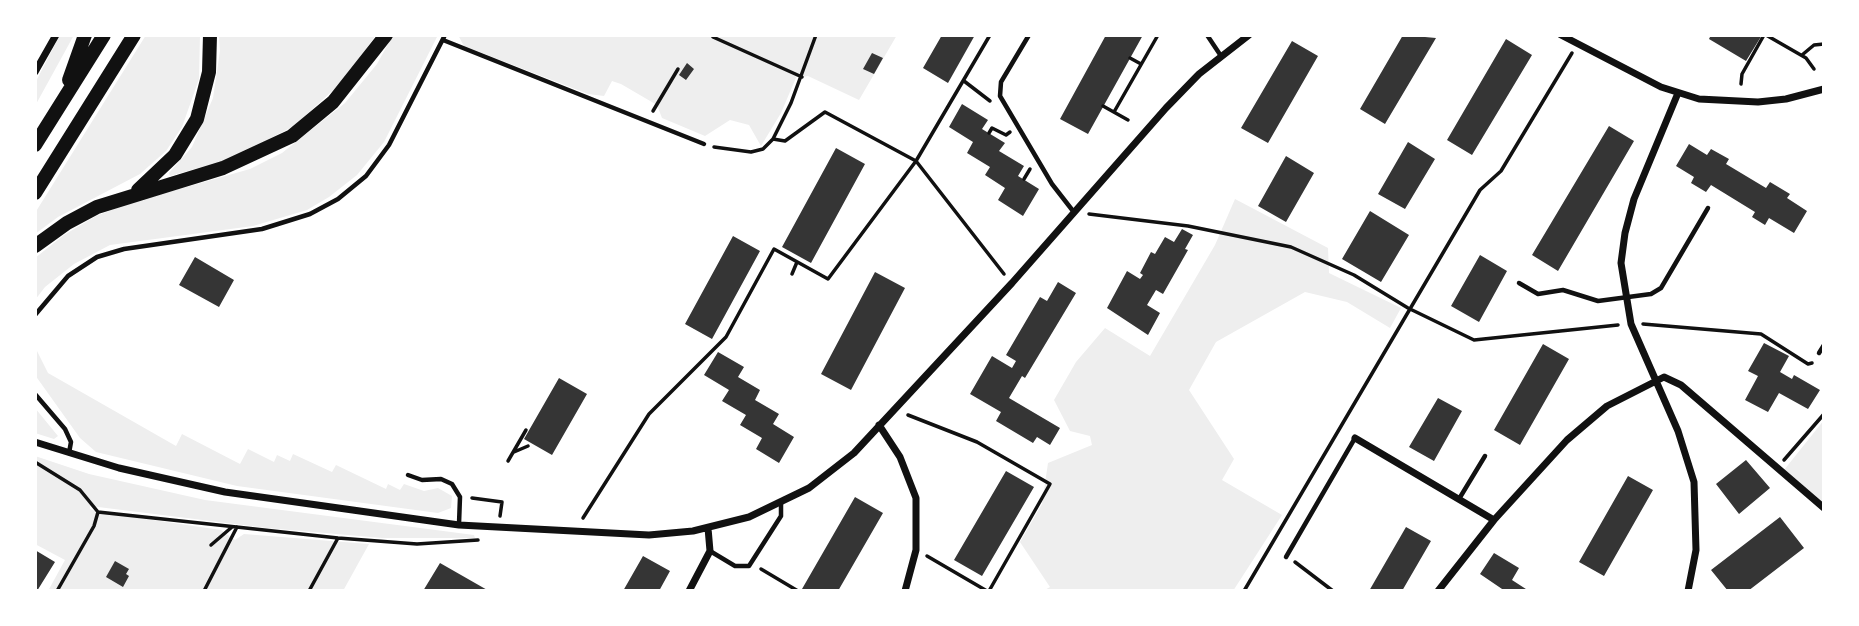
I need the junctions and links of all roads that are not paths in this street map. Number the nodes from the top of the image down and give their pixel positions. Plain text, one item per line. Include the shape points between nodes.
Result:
1 (56, 35) edge
2 (85, 35) edge
3 (104, 35) edge
4 (134, 35) edge
5 (210, 35) edge
6 (386, 35) edge
7 (1029, 35) edge
8 (1207, 35) edge
9 (1249, 35) edge
10 (1561, 35) edge
11 (444, 38) edge
12 (1221, 55) junction
13 (35, 72) edge
14 (1824, 89) edge
15 (1678, 93) junction
16 (62, 102) junction
17 (704, 144) road end
18 (35, 145) edge
19 (35, 193) edge
20 (135, 193) junction
21 (1708, 208) dead end
22 (1073, 211) junction
23 (35, 246) edge
24 (1519, 283) dead end
25 (1625, 299) junction
26 (35, 315) edge
27 (1824, 345) edge
28 (1819, 353) road end
29 (1655, 381) junction
30 (35, 394) edge
31 (879, 425) junction
32 (1355, 438) joint
33 (35, 442) edge
34 (69, 454) junction
35 (1485, 456) dead end
36 (408, 475) dead end
37 (1459, 499) junction
38 (781, 504) junction
39 (1824, 508) edge
40 (1494, 520) junction
41 (459, 525) junction
42 (708, 528) junction
43 (710, 551) junction
44 (1286, 557) road end
45 (689, 591) edge
46 (905, 591) edge
47 (1438, 591) edge
48 (1688, 591) edge

1 - 13 street
2 - 16 highway
3 - 16 highway
4 - 19 highway
5 - 20 highway via 209,72 197,119 175,155
6 - 20 highway via 333,102 292,136 223,168
7 - 22 lane via 1001,82 1000,96
8 - 12 lane
9 - 12 street
10 - 15 street
11 - 17 lane
11 - 26 lane via 389,145 366,176 338,199 310,214 262,229 97,257 62,281
12 - 22 street
14 - 15 street via 1758,102
15 - 25 street via 1629,216 1621,263
16 - 18 highway
20 - 23 highway via 82,214
21 - 25 lane via 1661,288
22 - 31 street
24 - 25 lane via 1538,294 1563,290 1598,301
25 - 29 street
27 - 28 lane
29 - 39 street via 1664,377 1681,385
29 - 40 street via 1623,396 1583,425
29 - 48 street via 1694,482 1696,550
30 - 34 lane via 69,435
31 - 38 street via 834,471
31 - 46 street via 900,457 916,498 916,550
32 - 37 street
32 - 44 lane
33 - 34 street
34 - 41 street via 236,494
35 - 37 lane
36 - 41 lane via 447,481 456,488
37 - 40 street
38 - 42 street
38 - 43 lane via 781,516 749,566 735,566
40 - 47 street
41 - 42 street via 657,535
42 - 43 street
43 - 45 street

